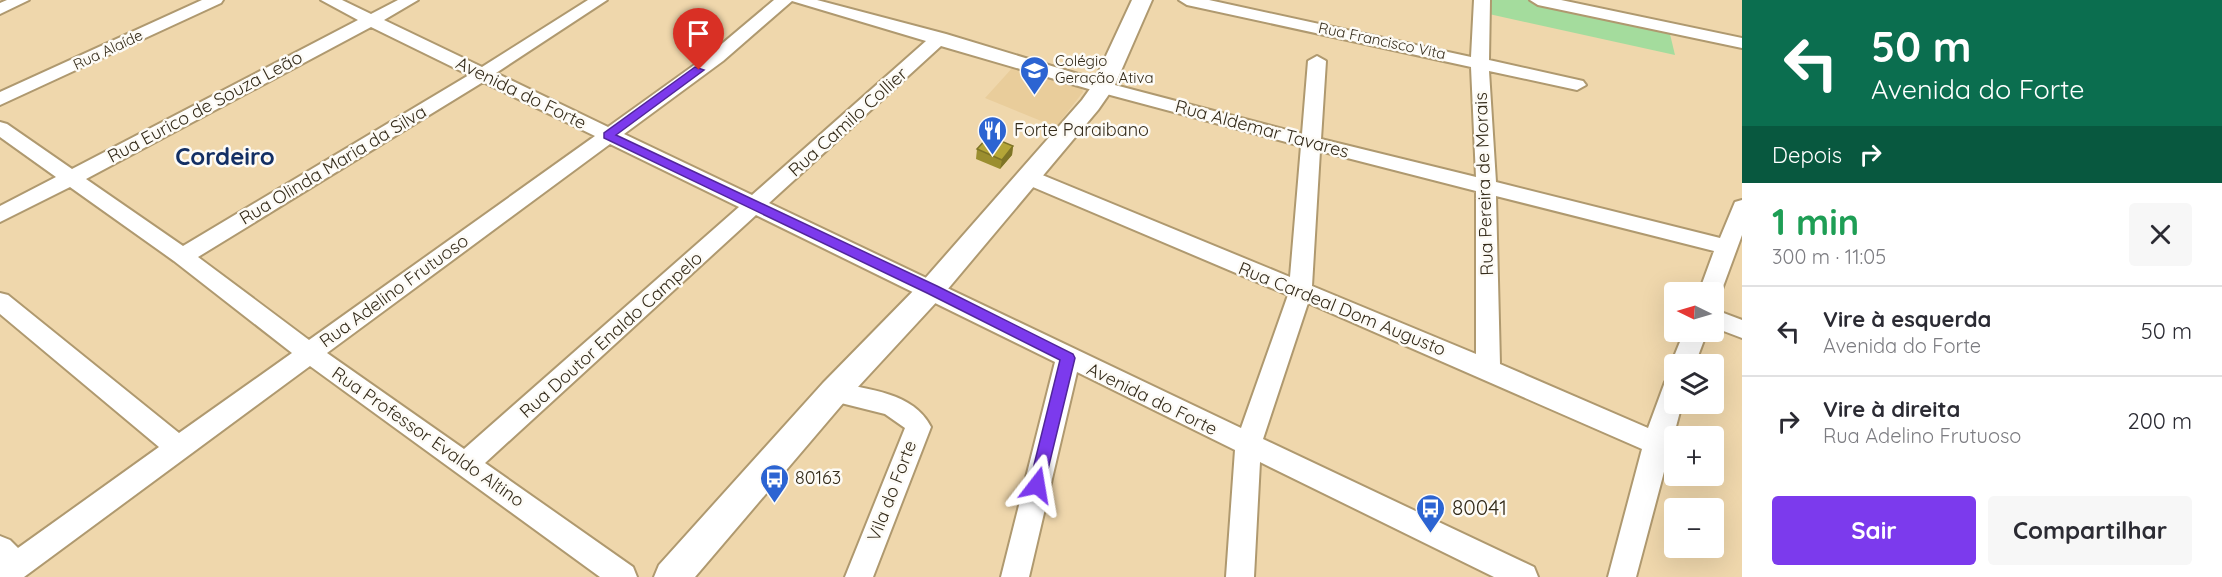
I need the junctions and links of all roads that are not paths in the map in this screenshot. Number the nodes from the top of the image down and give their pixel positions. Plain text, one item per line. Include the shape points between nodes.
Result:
1 (21, 0) edge
2 (215, 0) edge
3 (328, 0) edge
4 (410, 0) edge
5 (599, 0) edge
6 (784, 0) edge
7 (799, 0) edge
8 (1142, 0) edge
9 (1186, 0) edge
10 (1482, 0) edge
11 (1538, 0) edge
12 (0, 9) edge
13 (371, 20) junction
14 (940, 38) junction
15 (1742, 44) edge
16 (1317, 61) dead end
17 (1480, 62) junction
18 (483, 74) junction
19 (1577, 85) dead end
20 (1103, 87) junction
21 (0, 99) edge
22 (0, 128) edge
23 (608, 135) junction
24 (1309, 142) junction
25 (72, 177) junction
26 (1028, 177) junction
27 (1486, 186) junction
28 (755, 206) junction
29 (1742, 207) edge
30 (0, 215) edge
31 (1727, 247) junction
32 (182, 256) junction
33 (1714, 282) edge
34 (1300, 292) junction
35 (928, 293) junction
36 (0, 301) edge
37 (1724, 322) edge
38 (1742, 329) edge
39 (309, 353) junction
40 (1068, 358) junction
41 (1488, 369) junction
42 (834, 392) junction
43 (1665, 414) edge
44 (1655, 443) junction
45 (1248, 446) junction
46 (178, 448) junction
47 (466, 464) junction
48 (6, 564) edge
49 (1478, 566) edge
50 (623, 577) edge
51 (672, 577) edge
52 (859, 577) edge
53 (1015, 577) edge
54 (1240, 577) edge
55 (1524, 577) edge
56 (1622, 577) edge

1 - 12 street
2 - 21 street, Rua Alaíde
3 - 13 street, Avenida do Forte
4 - 13 street, Rua Eurico de Souza Leão
5 - 18 street, Rua Olinda Maria da Silva
6 - 23 street, Rua Adelino Frutuoso via 717,57
7 - 14 street, Rua Aldemar Tavares
8 - 20 main road
9 - 17 street, Rua Francisco Vita
10 - 17 street, Rua Pereira de Morais
11 - 15 street
13 - 18 street, Avenida do Forte
13 - 25 street, Rua Eurico de Souza Leão
14 - 20 street, Rua Aldemar Tavares
14 - 28 street, Rua Camilo Collier
16 - 24 street
17 - 19 street, Rua Francisco Vita
17 - 27 street, Rua Pereira de Morais
18 - 23 street, Avenida do Forte
18 - 32 street, Rua Olinda Maria da Silva
20 - 24 street, Rua Aldemar Tavares
20 - 26 main road
22 - 25 street, Rua Professor Evaldo Altino
23 - 28 street, Avenida do Forte
23 - 39 street, Rua Adelino Frutuoso
24 - 27 street, Rua Aldemar Tavares
24 - 34 street
25 - 30 street, Rua Eurico de Souza Leão
25 - 32 street, Rua Professor Evaldo Altino
26 - 34 street, Rua Cardeal Dom Augusto
26 - 35 main road
27 - 31 street, Rua Aldemar Tavares
27 - 41 street, Rua Pereira de Morais
28 - 35 street, Avenida do Forte
28 - 47 street, Rua Doutor Enaldo Campelo
29 - 31 street
31 - 33 street
32 - 39 street, Rua Professor Evaldo Altino
34 - 41 street, Rua Cardeal Dom Augusto
34 - 45 street
35 - 40 street, Avenida do Forte
35 - 42 main road
36 - 46 street
37 - 38 street
39 - 46 street, Rua Adelino Frutuoso
39 - 47 street, Rua Professor Evaldo Altino
40 - 45 street, Avenida do Forte
40 - 53 street
41 - 44 street, Rua Cardeal Dom Augusto
42 - 51 main road
42 - 52 street, Vila do Forte via 904,410 918,427
43 - 44 street
44 - 56 street
45 - 49 street, Avenida do Forte
45 - 54 street
46 - 48 street, Rua Adelino Frutuoso
47 - 50 street, Rua Professor Evaldo Altino
49 - 55 street, Avenida do Forte

